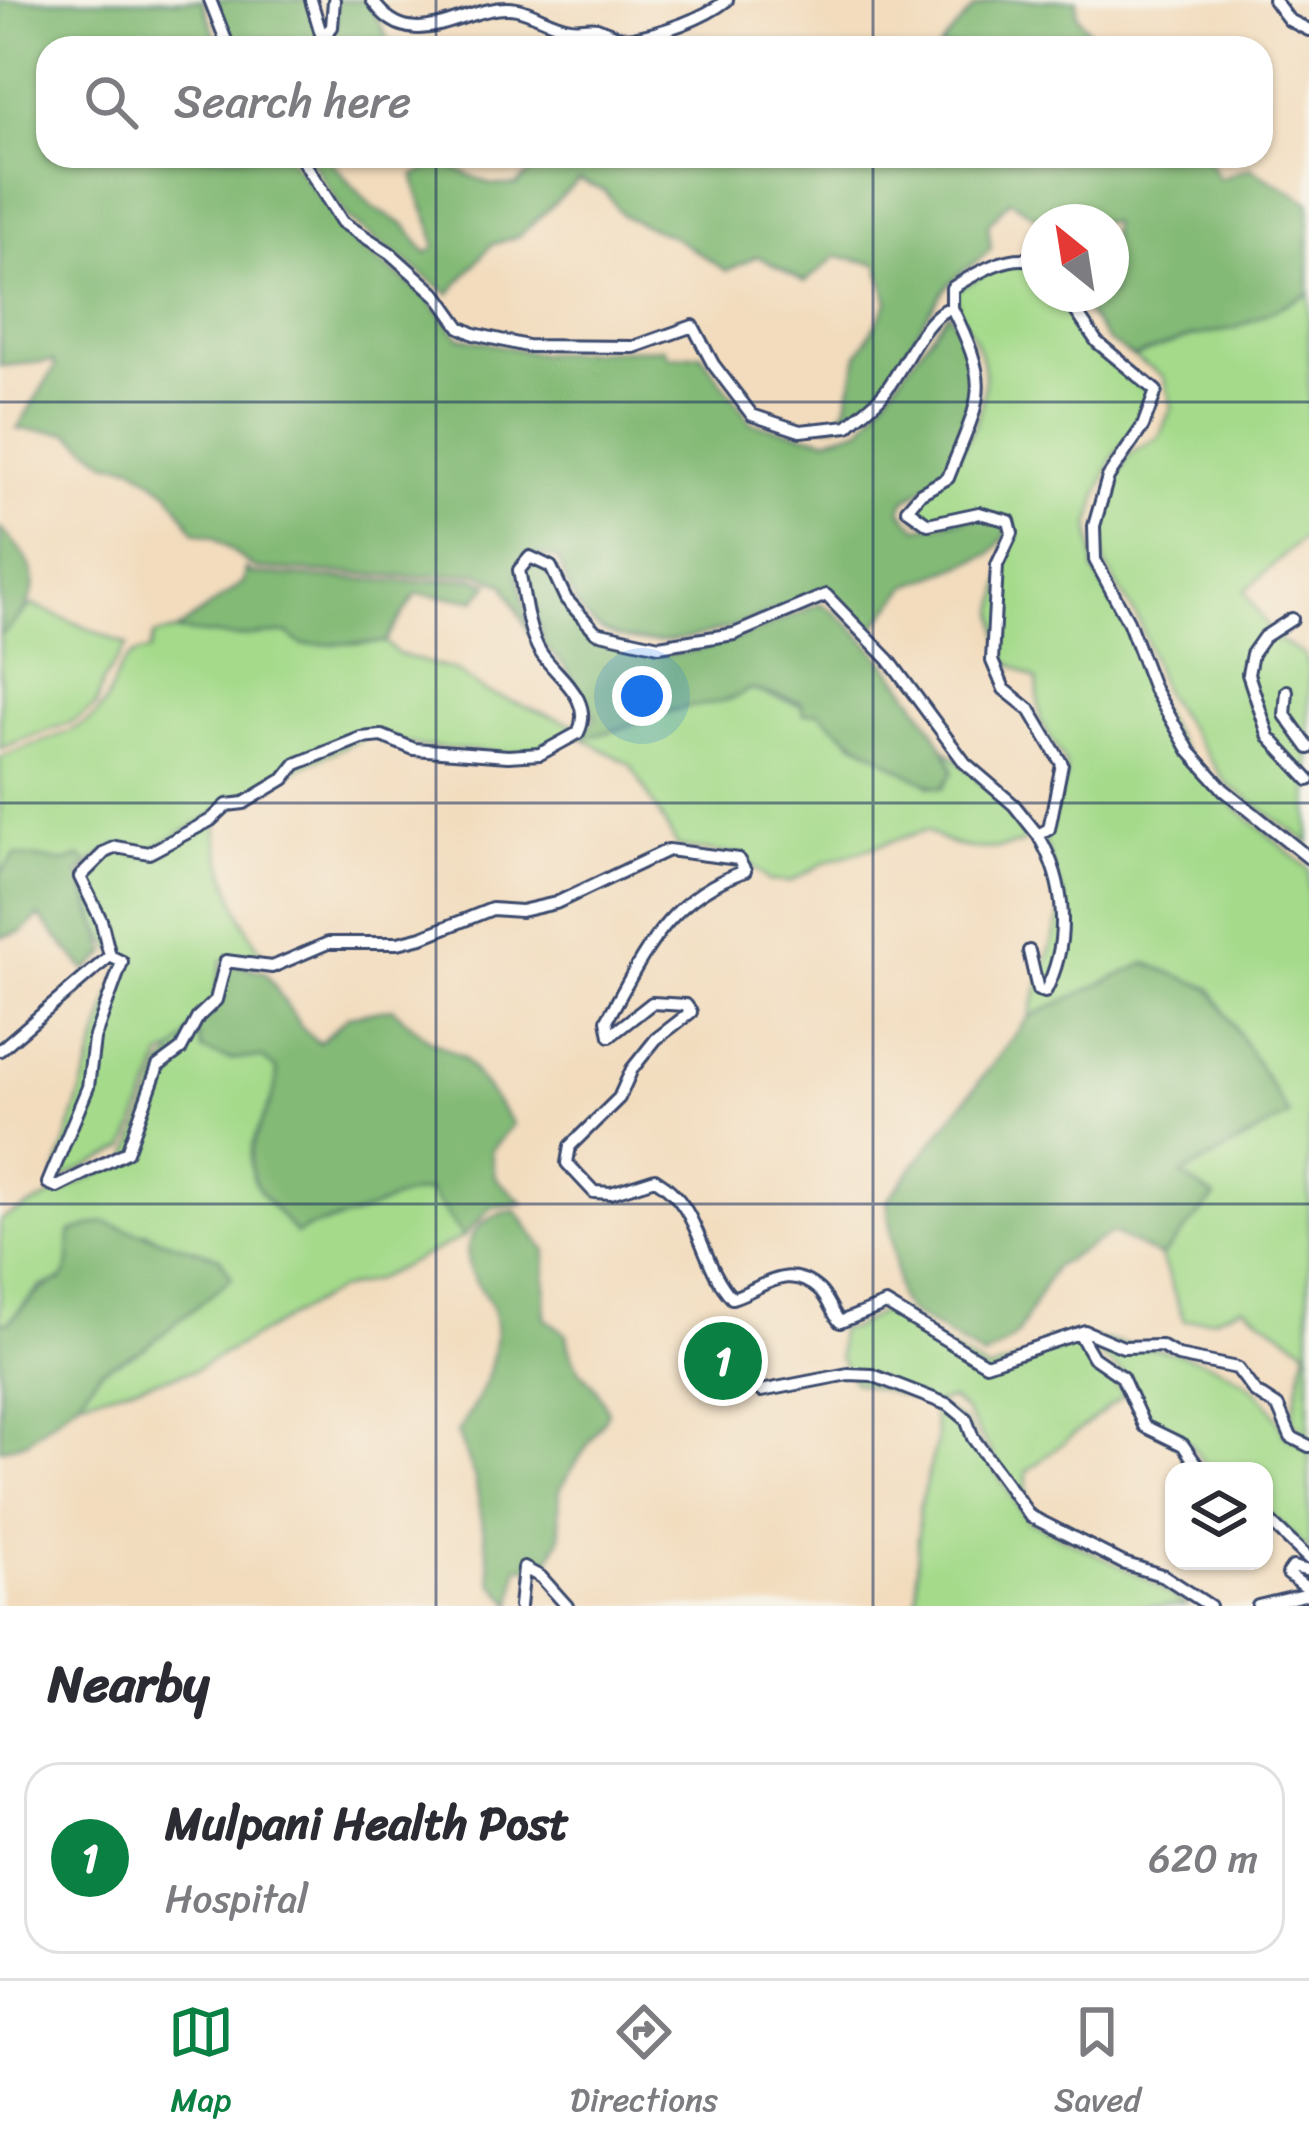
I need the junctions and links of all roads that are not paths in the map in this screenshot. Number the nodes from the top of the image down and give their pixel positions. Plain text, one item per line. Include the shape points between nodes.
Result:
1 (210, 0) edge
2 (311, 0) edge
3 (334, 0) edge
4 (372, 0) edge
5 (727, 0) edge
6 (1274, 0) edge
7 (1309, 30) edge
8 (224, 36) edge
9 (322, 36) edge
10 (323, 36) edge
11 (617, 36) edge
12 (641, 36) edge
13 (308, 168) edge
14 (1021, 259) edge
15 (952, 308) junction
16 (1076, 312) edge
17 (1292, 619) dead end
18 (1287, 691) dead end
19 (1309, 748) edge
20 (1309, 780) edge
21 (1038, 835) junction
22 (1309, 858) edge
23 (1029, 951) dead end
24 (110, 956) junction
25 (0, 1050) edge
26 (1079, 1333) junction
27 (761, 1391) dead end
28 (1309, 1445) edge
29 (1195, 1462) edge
30 (1273, 1525) edge
31 (1309, 1559) edge
32 (1309, 1570) edge
33 (1309, 1592) edge
34 (520, 1606) edge
35 (567, 1606) edge
36 (1210, 1606) edge
37 (1258, 1606) edge

1 - 8 street
2 - 9 street
3 - 10 street
4 - 11 street via 397,22 440,28 516,8
5 - 12 street
6 - 7 street
13 - 15 street via 342,222 390,253 460,327 526,346 616,347 693,326 744,408 787,429 848,426 888,388 929,322
14 - 15 street via 952,288
15 - 21 street via 972,344 979,403 948,478 907,509 920,523 979,513 1012,526 998,565 992,661 1062,764 1052,819
16 - 22 street via 1097,342 1156,391 1100,500 1094,526 1102,575 1190,752
17 - 20 street via 1264,637 1248,674 1269,736
18 - 19 street via 1285,715
21 - 23 street via 1058,875 1062,914 1046,992 1038,990
21 - 24 street via 965,763 889,660 826,595 734,634 659,646 596,632 551,567 530,557 519,570 533,630 581,710 578,733 540,754 508,756 361,738 296,764 284,779 149,853 105,851 80,877
24 - 25 street
24 - 26 street via 122,969 94,1039 88,1087 57,1150 52,1188 128,1153 158,1066 181,1049 216,1000 226,961 262,968 328,943 398,943 492,909 556,903 668,850 738,859 745,872 682,902 607,1020 610,1036 652,1003 691,1012 656,1039 620,1098 565,1155 594,1192 655,1179 672,1190 688,1206 732,1298 785,1276 818,1288 840,1322 886,1304 986,1364
26 - 28 street via 1237,1368 1278,1407 1291,1437
26 - 29 street via 1093,1357 1122,1377 1144,1426 1183,1445
27 - 36 street via 848,1374 950,1405 1030,1516 1164,1576
30 - 31 street
32 - 33 street via 1288,1574
33 - 37 street
34 - 35 street via 524,1568

